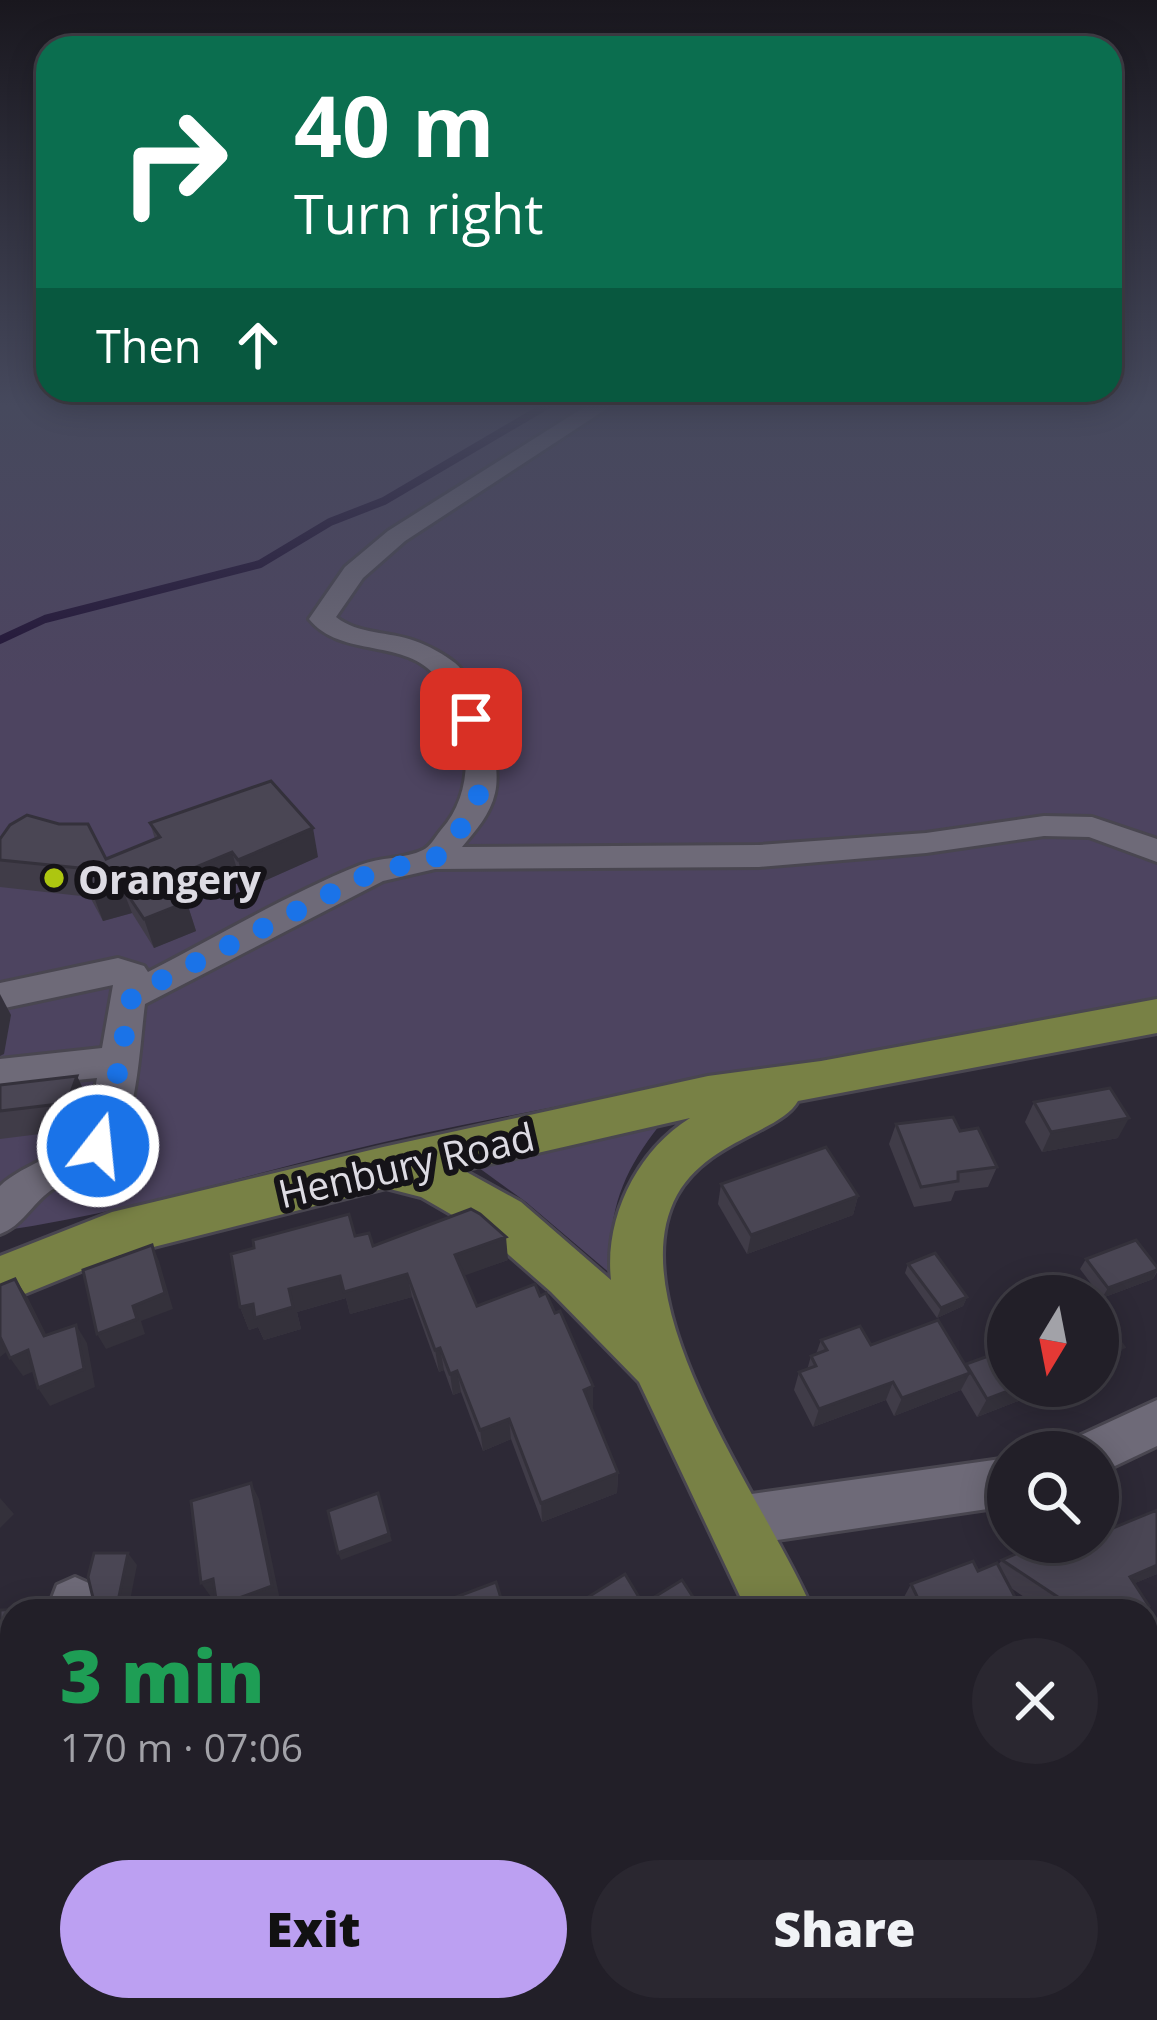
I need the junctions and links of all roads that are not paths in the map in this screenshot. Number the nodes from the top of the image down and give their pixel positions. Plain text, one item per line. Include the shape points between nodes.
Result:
1 (450, 498) edge
2 (1157, 851) edge
3 (435, 858) junction
4 (132, 995) junction
5 (0, 996) edge
6 (1157, 1016) edge
7 (119, 1061) junction
8 (4, 1072) dead end
9 (821, 1079) junction
10 (382, 1168) junction
11 (0, 1216) edge
12 (0, 1280) edge
13 (660, 1364) junction
14 (1157, 1422) edge
15 (1119, 1441) edge
16 (987, 1485) edge
17 (737, 1521) junction
18 (776, 1599) edge

1 - 3 street via 370,557 322,619 341,634 407,647 447,670 468,708 481,790
2 - 3 street via 1092,827 1044,826 759,856
3 - 4 street via 373,872
4 - 5 street via 133,975 118,971
4 - 7 street
6 - 9 main road
7 - 8 street
7 - 11 street via 108,1124 90,1156 39,1176
9 - 10 main road, Henbury Road via 708,1095
9 - 13 main road via 710,1129 678,1154 655,1187 640,1223 636,1265
10 - 12 main road, Henbury Road via 112,1235
10 - 13 main road via 421,1172 458,1188 514,1226
13 - 17 main road
14 - 15 street
16 - 17 street
17 - 18 main road

